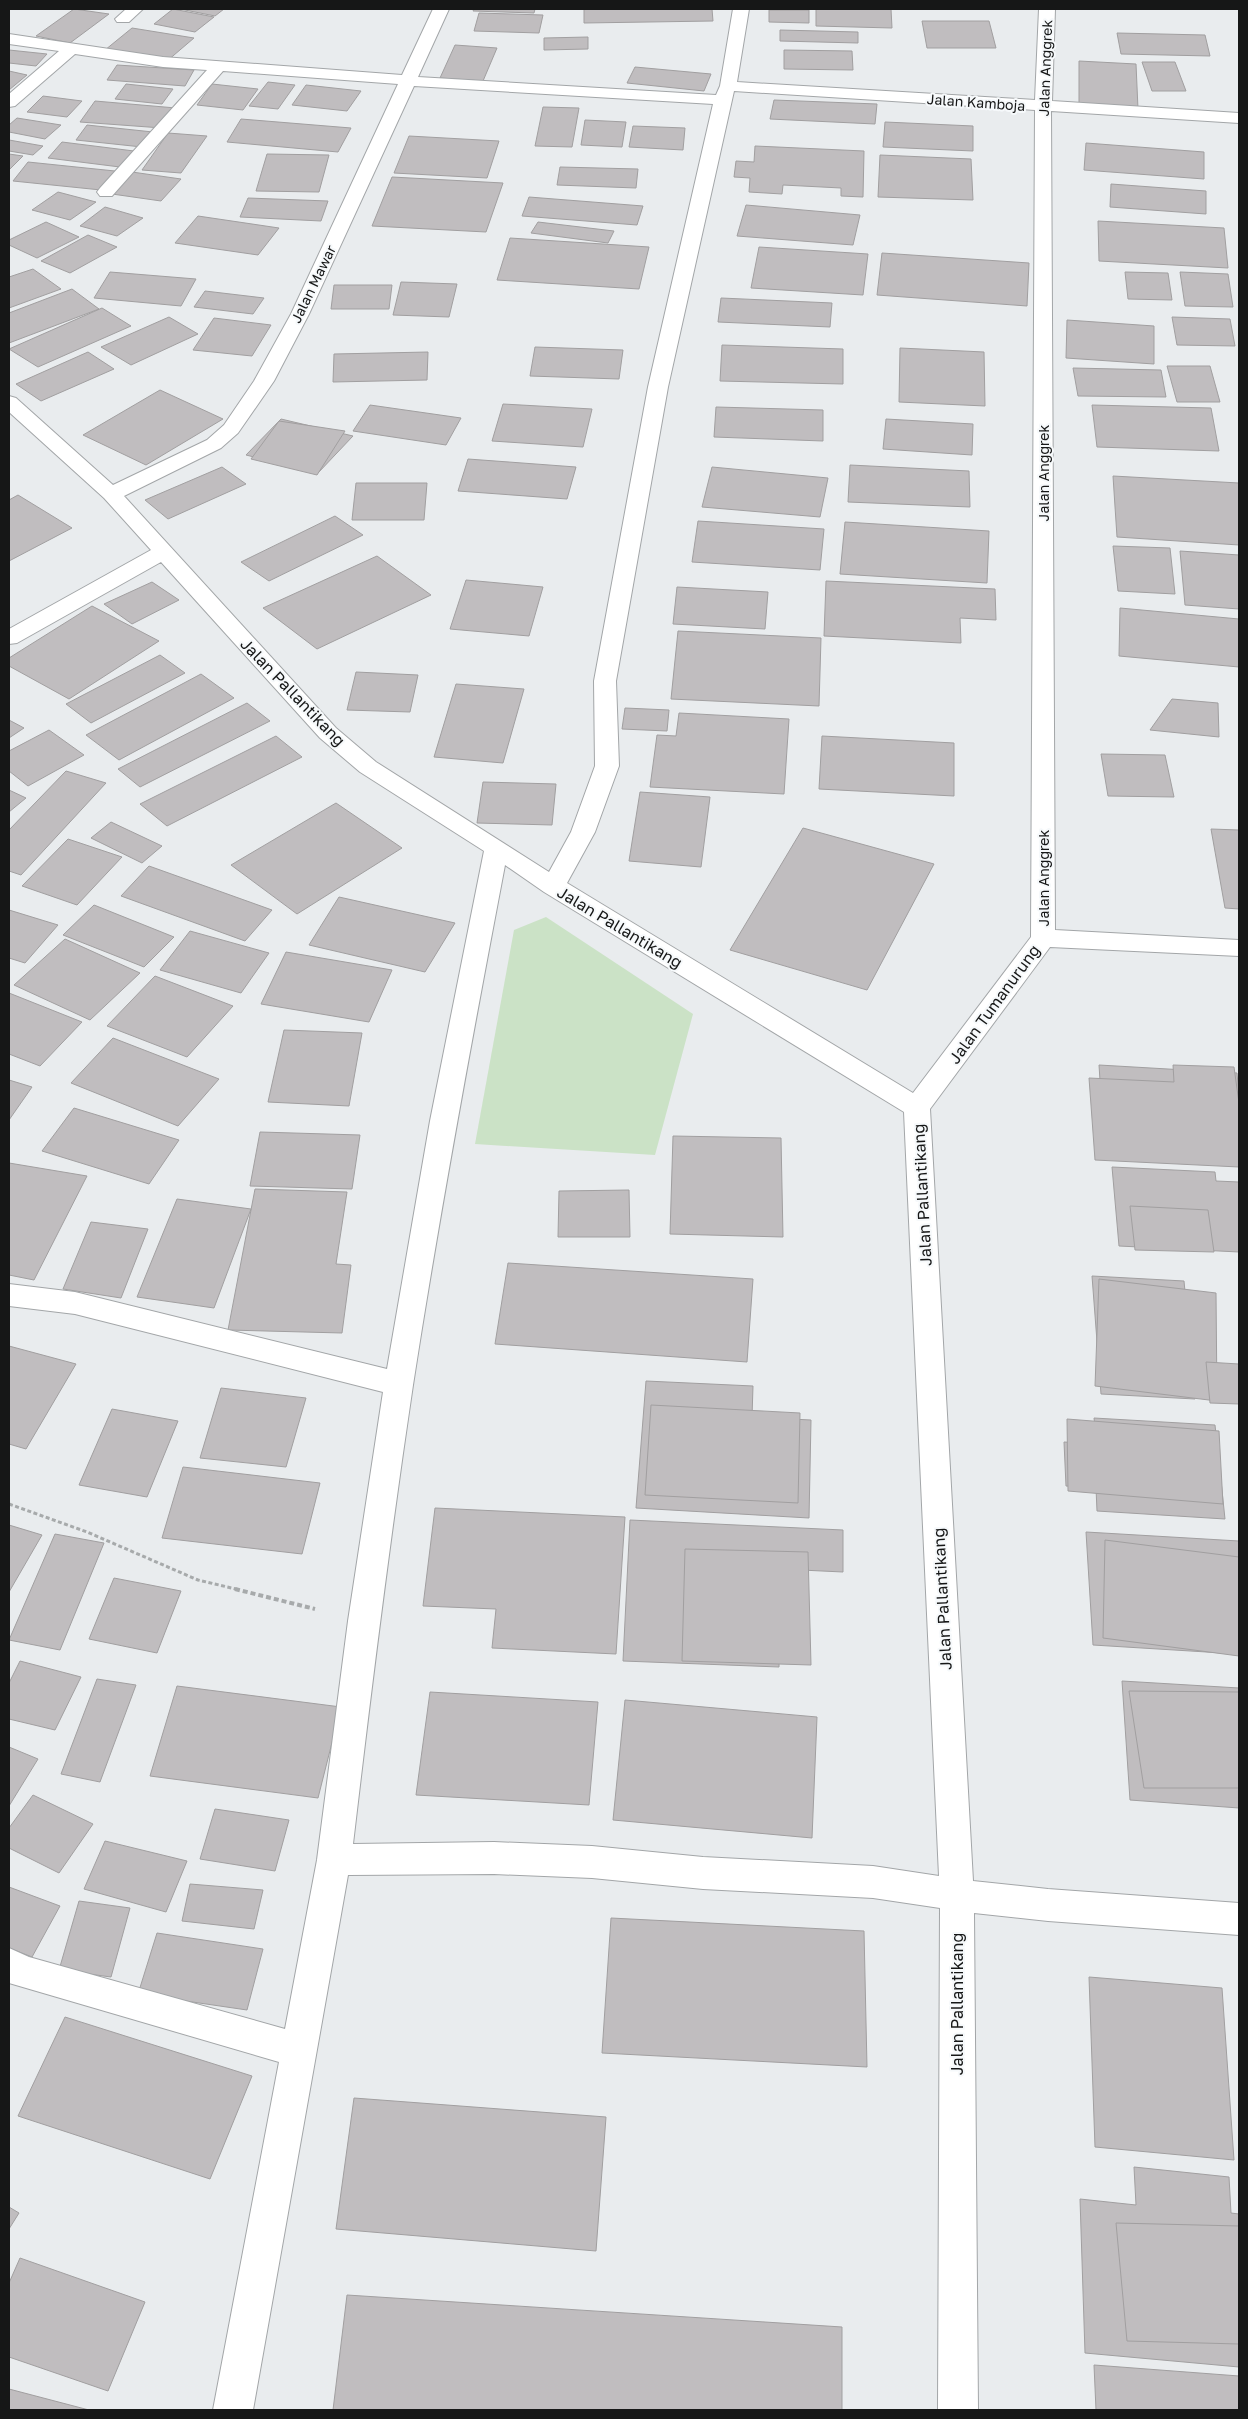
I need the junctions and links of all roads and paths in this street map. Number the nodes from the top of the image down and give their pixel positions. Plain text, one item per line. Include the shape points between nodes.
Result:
1 (135, 9) edge
2 (441, 9) edge
3 (741, 9) edge
4 (1046, 9) edge
5 (123, 19) dead end
6 (9, 39) edge
7 (72, 48) junction
8 (220, 65) junction
9 (409, 81) junction
10 (725, 93) junction
11 (9, 102) edge
12 (1043, 107) junction
13 (1239, 118) edge
14 (106, 192) dead end
15 (9, 402) edge
16 (111, 494) junction
17 (163, 552) junction
18 (9, 638) edge
19 (496, 848) junction
20 (552, 886) junction
21 (1043, 938) junction
22 (1239, 948) edge
23 (917, 1108) junction
24 (9, 1295) edge
25 (399, 1384) junction
26 (9, 1504) edge
27 (364, 1621) junction
28 (334, 1860) junction
29 (957, 1895) junction
30 (1239, 1919) edge
31 (9, 1965) edge
32 (299, 2050) junction
33 (233, 2410) edge
34 (958, 2410) edge

1 - 5 street
2 - 9 street, Jalan Mawar
3 - 10 street
4 - 12 street, Jalan Anggrek
6 - 7 street, Jalan Kamboja
7 - 8 street, Jalan Kamboja via 163,62
7 - 11 street
8 - 9 street, Jalan Kamboja
8 - 14 street
9 - 10 street, Jalan Kamboja
9 - 16 street, Jalan Mawar via 300,314 264,381 231,429 214,444
10 - 12 street, Jalan Kamboja
10 - 20 street via 658,388 605,681 607,766 583,832
12 - 13 street, Jalan Kamboja
12 - 21 street, Jalan Anggrek
15 - 16 street, Jalan Pallantikang
16 - 17 street, Jalan Pallantikang
17 - 18 street
17 - 19 street, Jalan Pallantikang via 328,733 368,767
19 - 20 street, Jalan Pallantikang
19 - 25 street via 443,1121
20 - 23 street, Jalan Pallantikang
21 - 22 street, Jalan Tumanurung
21 - 23 street, Jalan Tumanurung
23 - 29 street, Jalan Pallantikang
24 - 25 street via 75,1303
25 - 27 street
26 - 27 path via 88,1532 198,1580
27 - 28 street
28 - 29 street via 494,1858 592,1862 703,1873 873,1882
28 - 32 street
29 - 30 street
29 - 34 street, Jalan Pallantikang
31 - 32 street via 23,1972
32 - 33 street

